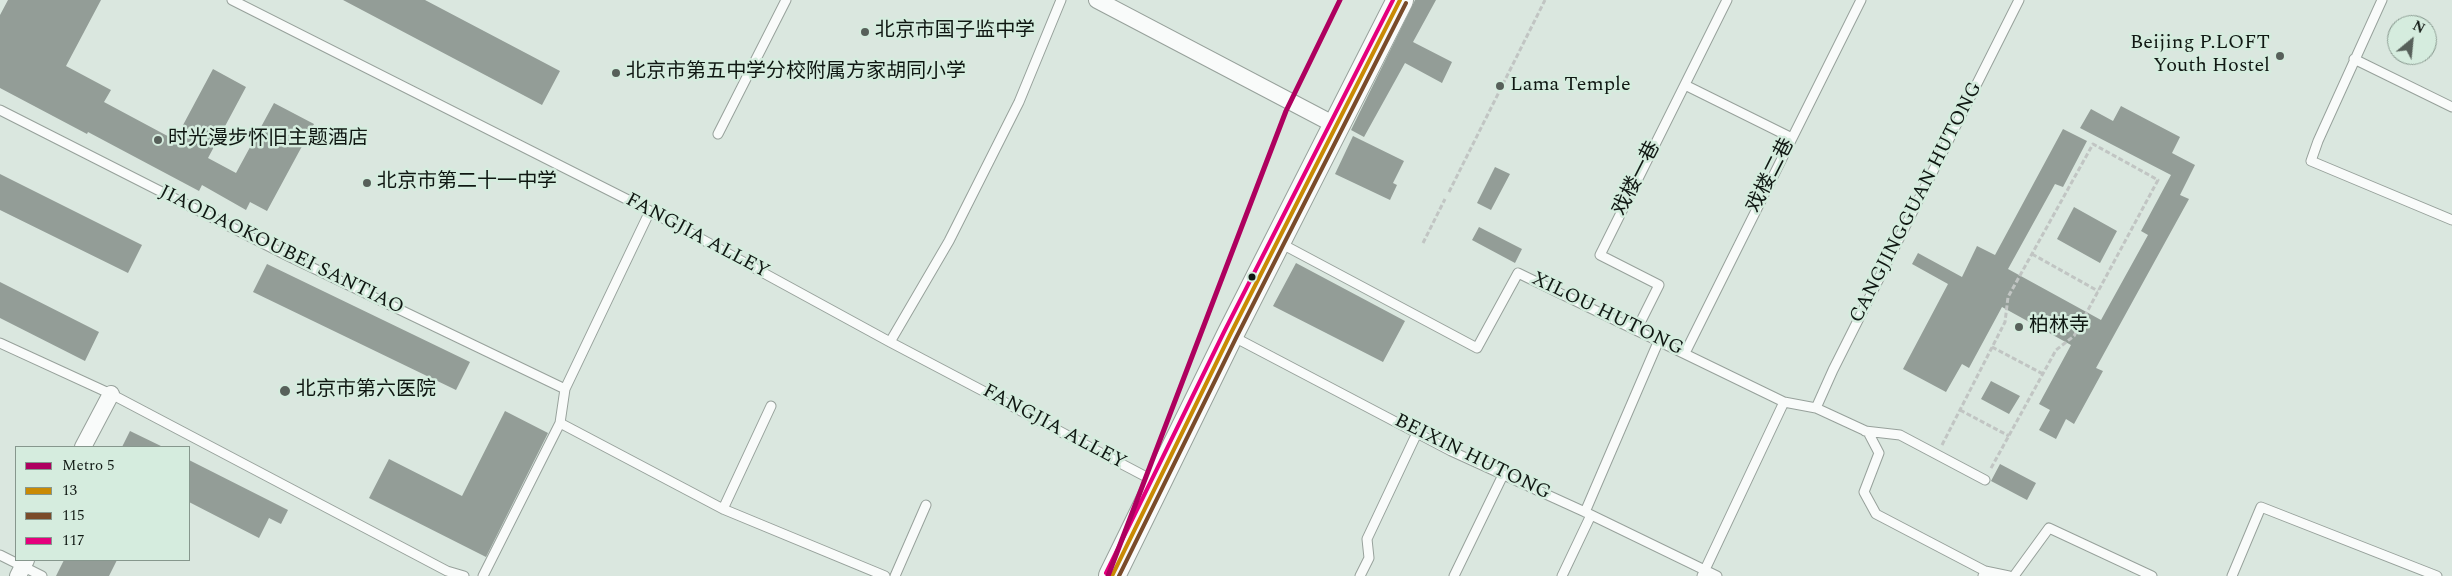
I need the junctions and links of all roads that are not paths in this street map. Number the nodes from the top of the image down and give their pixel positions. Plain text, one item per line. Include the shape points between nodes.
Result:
1 (232, 0) edge
2 (786, 0) edge
3 (1061, 0) edge
4 (1097, 0) edge
5 (1400, 0) edge
6 (1728, 0) edge
7 (1861, 0) edge
8 (2019, 0) edge
9 (2382, 0) edge
10 (2354, 59) junction
11 (1685, 85) junction
12 (2452, 107) edge
13 (0, 110) edge
14 (1336, 125) junction
15 (718, 134) dead end
16 (1792, 138) junction
17 (650, 210) junction
18 (2452, 220) edge
19 (1278, 242) junction
20 (1637, 329) junction
21 (1230, 335) junction
22 (1659, 340) junction
23 (890, 342) junction
24 (0, 343) edge
25 (1685, 353) junction
26 (565, 389) junction
27 (111, 394) junction
28 (1784, 402) junction
29 (772, 406) dead end
30 (1816, 408) junction
31 (560, 422) junction
32 (1864, 430) junction
33 (1417, 432) junction
34 (84, 446) edge
35 (1502, 475) junction
36 (1985, 480) road end
37 (1157, 483) junction
38 (926, 505) dead end
39 (723, 509) junction
40 (1588, 513) junction
41 (0, 555) edge
42 (22, 567) edge
43 (1703, 574) edge
44 (1984, 574) edge
45 (42, 576) edge
46 (464, 576) edge
47 (483, 576) edge
48 (885, 576) edge
49 (895, 576) edge
50 (1112, 576) edge
51 (1360, 576) edge
52 (1454, 576) edge
53 (1562, 576) edge
54 (1717, 576) edge
55 (2009, 576) edge
56 (2014, 576) edge
57 (2152, 576) edge
58 (2232, 576) edge
59 (2438, 576) edge

1 - 17 lane, FANGJIA ALLEY
2 - 15 lane
3 - 23 lane via 1019,102 949,241
4 - 14 street
5 - 14 main road
6 - 11 lane, 戏楼一巷
7 - 16 lane, 戏楼二巷
8 - 30 lane, CANGJINGGUAN HUTONG via 1832,370
9 - 10 lane
10 - 12 lane
10 - 18 lane via 2312,161
11 - 16 lane
11 - 20 lane, 戏楼一巷 via 1600,255 1659,285
13 - 26 lane, JIAODAOKOUBEI SANTIAO via 288,256
14 - 19 main road
16 - 25 lane, 戏楼二巷
17 - 23 lane, FANGJIA ALLEY
17 - 26 lane
19 - 20 lane, XILOU HUTONG via 1477,348 1518,272
19 - 21 main road
20 - 22 lane, XILOU HUTONG
21 - 33 lane, BEIXIN HUTONG
21 - 37 main road
22 - 25 lane, XILOU HUTONG
22 - 40 lane
23 - 37 lane, FANGJIA ALLEY
24 - 27 lane
25 - 28 lane, XILOU HUTONG
26 - 31 lane
27 - 34 street
27 - 46 lane via 447,571
28 - 30 lane, XILOU HUTONG
28 - 43 lane
29 - 39 lane
30 - 32 lane, XILOU HUTONG
31 - 39 lane
31 - 47 lane
32 - 36 lane via 1900,435
32 - 44 lane via 1879,453 1864,492 1876,514
33 - 35 lane, BEIXIN HUTONG
33 - 51 lane via 1367,539 1369,558
35 - 40 lane, BEIXIN HUTONG
35 - 52 lane
37 - 50 main road
38 - 49 lane
39 - 48 lane
40 - 43 lane, BEIXIN HUTONG
40 - 53 lane
41 - 42 lane
42 - 45 lane
43 - 54 lane, BEIXIN HUTONG
44 - 55 lane
56 - 57 lane via 2049,528
58 - 59 lane via 2261,507

